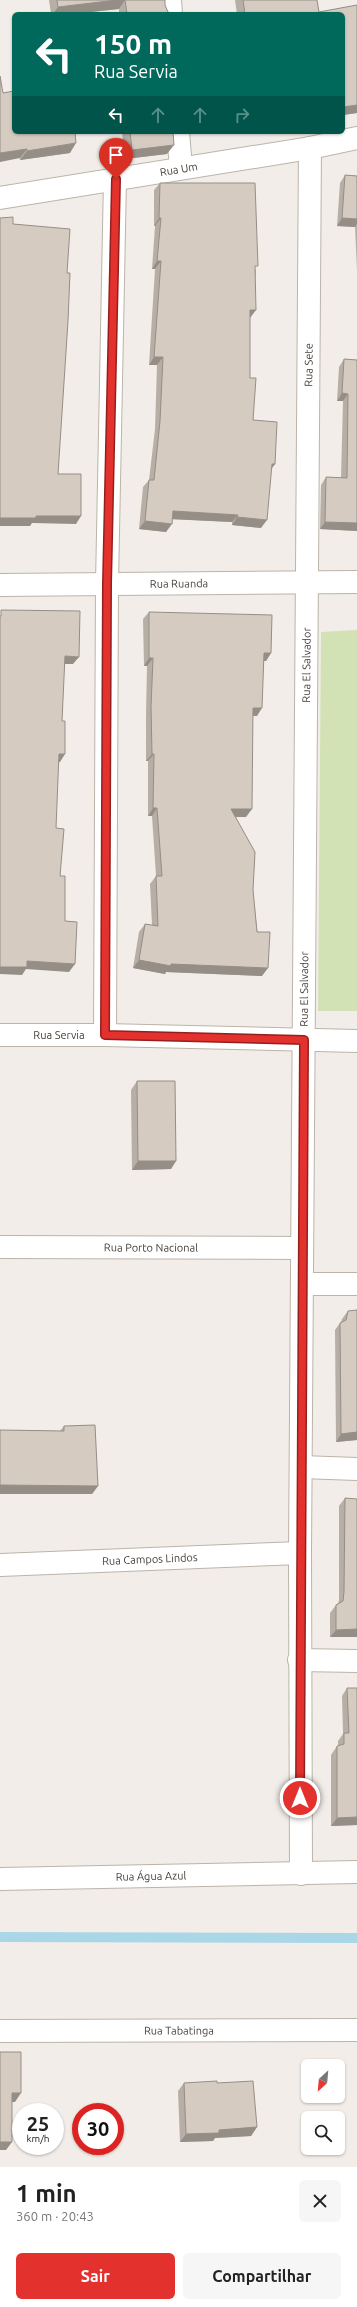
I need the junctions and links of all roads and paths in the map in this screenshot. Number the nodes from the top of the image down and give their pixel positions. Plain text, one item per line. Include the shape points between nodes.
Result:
1 (170, 0) edge
2 (171, 12) edge
3 (178, 134) edge
4 (357, 138) edge
5 (310, 148) junction
6 (181, 168) junction
7 (116, 179) junction
8 (0, 198) edge
9 (357, 582) edge
10 (0, 584) edge
11 (107, 584) junction
12 (307, 584) junction
13 (0, 1035) edge
14 (105, 1035) junction
15 (304, 1040) junction
16 (357, 1041) edge
17 (0, 1247) edge
18 (302, 1248) junction
19 (302, 1284) junction
20 (357, 1284) edge
21 (301, 1467) junction
22 (357, 1468) edge
23 (300, 1553) junction
24 (0, 1565) edge
25 (300, 1660) junction
26 (357, 1662) edge
27 (357, 1872) edge
28 (301, 1874) junction
29 (0, 1879) edge
30 (357, 2030) edge
31 (0, 2031) edge

1 - 2 street
3 - 6 street
4 - 5 street, Rua Um
5 - 6 street, Rua Um
5 - 12 street, Rua Sete
6 - 7 street, Rua Um
7 - 8 street, Rua Um
7 - 11 street
9 - 12 street, Rua Ruanda
10 - 11 street, Rua Ruanda
11 - 12 street, Rua Ruanda
11 - 14 street
12 - 15 street, Rua El Salvador
13 - 14 street, Rua Servia
14 - 15 street, Rua Servia
15 - 16 street, Rua Servia
15 - 18 street, Rua El Salvador
17 - 18 street, Rua Porto Nacional
18 - 19 street, Rua El Salvador
19 - 20 street
19 - 21 street, Rua El Salvador
21 - 22 street
21 - 23 street, Rua El Salvador
23 - 24 street, Rua Campos Lindos
23 - 25 street, Rua El Salvador
25 - 26 street
25 - 28 street, Rua El Salvador
27 - 28 street, Rua Água Azul
28 - 29 street, Rua Água Azul
30 - 31 street, Rua Tabatinga

